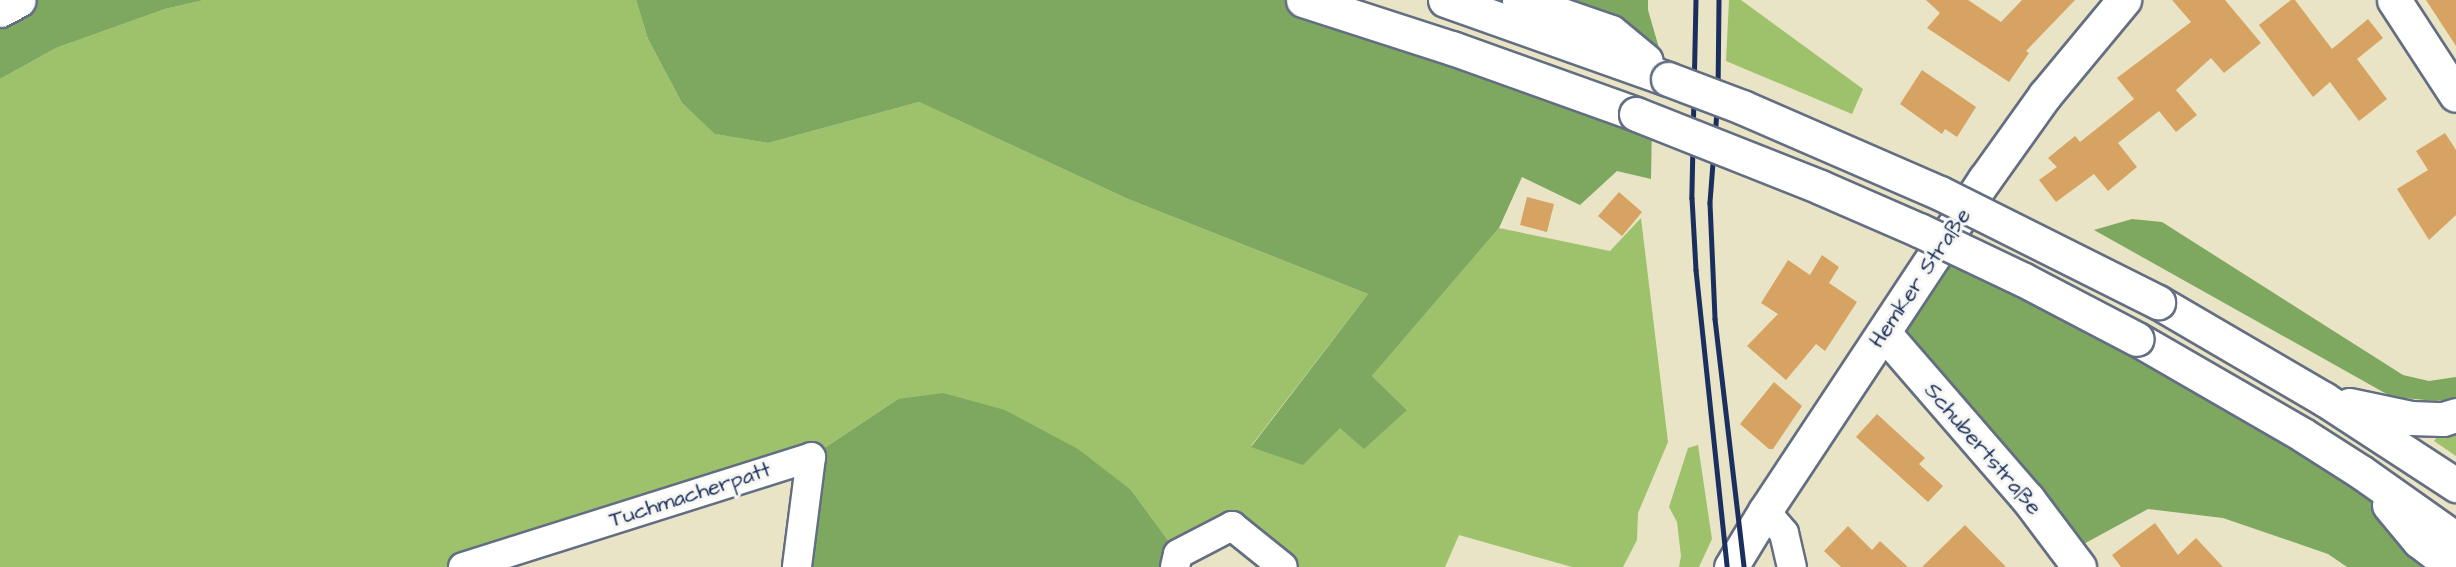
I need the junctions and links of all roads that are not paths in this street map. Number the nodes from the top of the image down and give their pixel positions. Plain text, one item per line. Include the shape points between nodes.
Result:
1 (19, 0) edge
2 (1303, 0) edge
3 (1445, 0) edge
4 (1519, 0) edge
5 (2124, 0) edge
6 (2394, 0) edge
7 (0, 10) edge
8 (1607, 44) junction
9 (2456, 95) edge
10 (1884, 333) junction
11 (2324, 399) junction
12 (2456, 415) edge
13 (2361, 472) junction
14 (2456, 485) edge
15 (1766, 511) junction
16 (2456, 539) edge
17 (1177, 560) edge
18 (463, 567) edge
19 (797, 567) edge
20 (1283, 567) edge
21 (1731, 567) edge
22 (1792, 567) edge
23 (2079, 567) edge
24 (2453, 567) edge

1 - 7 main road
2 - 13 main road, bridge via 1636,114 1918,231 2137,339
3 - 8 main road
4 - 8 main road
5 - 10 main road, Hemker Straße via 2045,94
6 - 9 main road
8 - 11 main road, bridge via 1668,79 1940,193 2158,303
10 - 15 main road, Hemker Straße
10 - 23 main road, Schubertstraße via 2028,499
11 - 12 main road via 2410,418 2443,419
11 - 14 main road
13 - 16 main road
13 - 24 main road via 2419,541
15 - 21 main road, Hemker Straße
15 - 22 street via 1784,532
17 - 20 street via 1232,526
18 - 19 street, Tuchmacherpatt via 811,457

